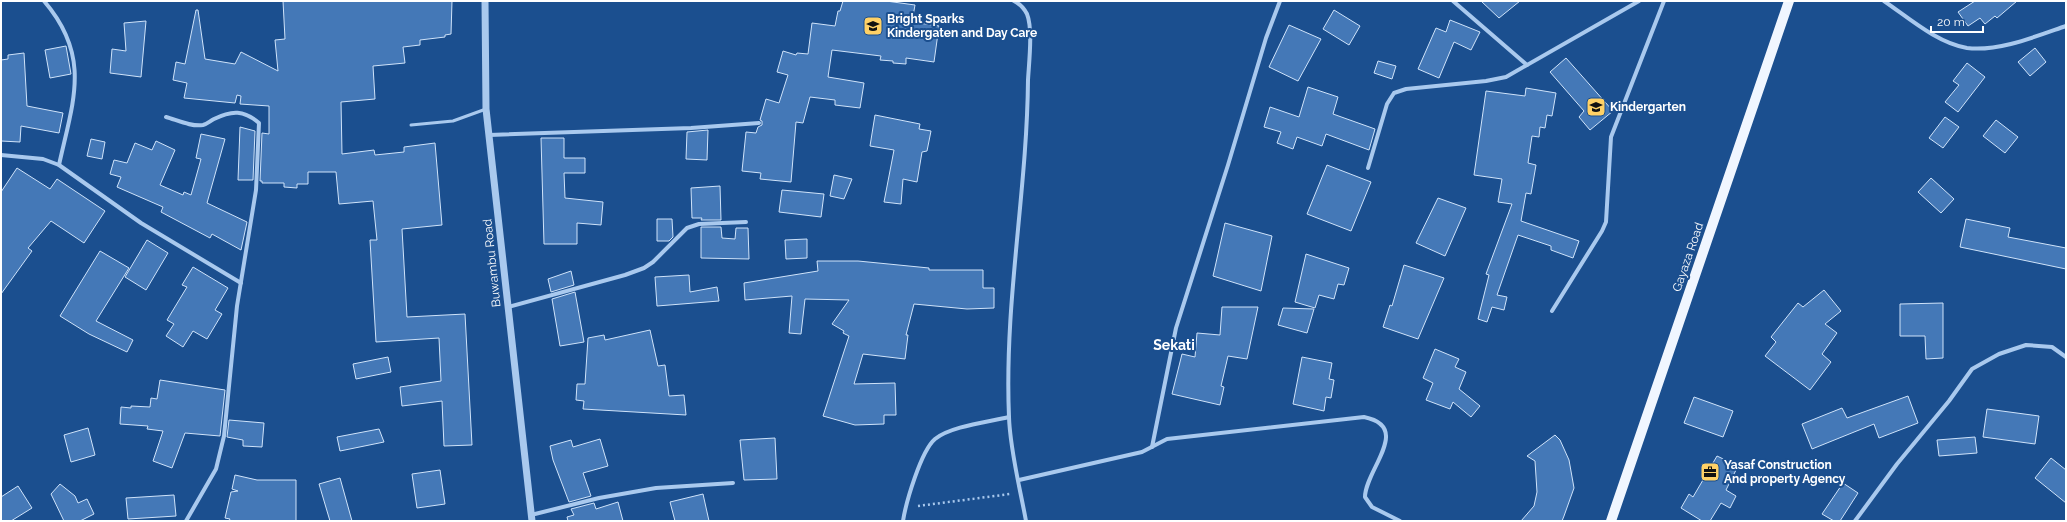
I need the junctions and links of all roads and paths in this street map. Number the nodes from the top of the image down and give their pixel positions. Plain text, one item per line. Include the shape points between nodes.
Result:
1 (44, 1) edge
2 (485, 1) edge
3 (1014, 1) edge
4 (1280, 1) edge
5 (1453, 1) edge
6 (1639, 1) edge
7 (1664, 1) edge
8 (1789, 1) edge
9 (1884, 1) edge
10 (2066, 26) edge
11 (1527, 65) junction
12 (486, 109) junction
13 (166, 118) dead end
14 (759, 124) dead end
15 (411, 125) dead end
16 (488, 135) junction
17 (1, 155) edge
18 (59, 165) junction
19 (1368, 168) dead end
20 (746, 222) dead end
21 (241, 283) junction
22 (508, 306) junction
23 (1552, 311) dead end
24 (2066, 357) edge
25 (1009, 418) junction
26 (1152, 447) junction
27 (1019, 480) junction
28 (733, 483) dead end
29 (1021, 492) junction
30 (905, 508) junction
31 (532, 518) edge
32 (186, 521) edge
33 (903, 521) edge
34 (1026, 521) edge
35 (1400, 521) edge
36 (1611, 521) edge
37 (1855, 521) edge

1 - 18 street via 55,13 67,34 74,60 75,91
2 - 12 street, Buwambu Road
3 - 25 street via 1021,4 1027,14 1029,30 1028,112 1009,332
4 - 26 street via 1266,38 1176,328
5 - 11 street
6 - 11 street
7 - 23 street via 1611,137 1606,222
8 - 36 main road, Gayaza Road
9 - 10 street via 1940,38 1967,48 1990,47 2024,40
11 - 19 street via 1506,77 1406,89 1394,93 1387,104
12 - 15 lane via 452,121
12 - 16 street, Buwambu Road
13 - 21 street via 196,126 234,112 249,114 259,123 256,190
14 - 16 street
16 - 22 street, Buwambu Road
17 - 18 street via 42,160
18 - 21 street via 141,223
20 - 22 street via 699,224 687,228 644,268
21 - 32 street via 224,436 216,469
22 - 31 street, Buwambu Road
24 - 37 street via 2052,347 2026,344 1999,354 1972,369
25 - 27 street
25 - 30 street via 951,431 934,440 926,452
26 - 27 street via 1142,452
26 - 35 street via 1180,436 1373,419 1384,427 1387,434 1386,444 1369,480 1365,497 1372,507
27 - 29 street
28 - 31 street via 656,488 598,498
29 - 30 path
29 - 34 street
30 - 33 street

